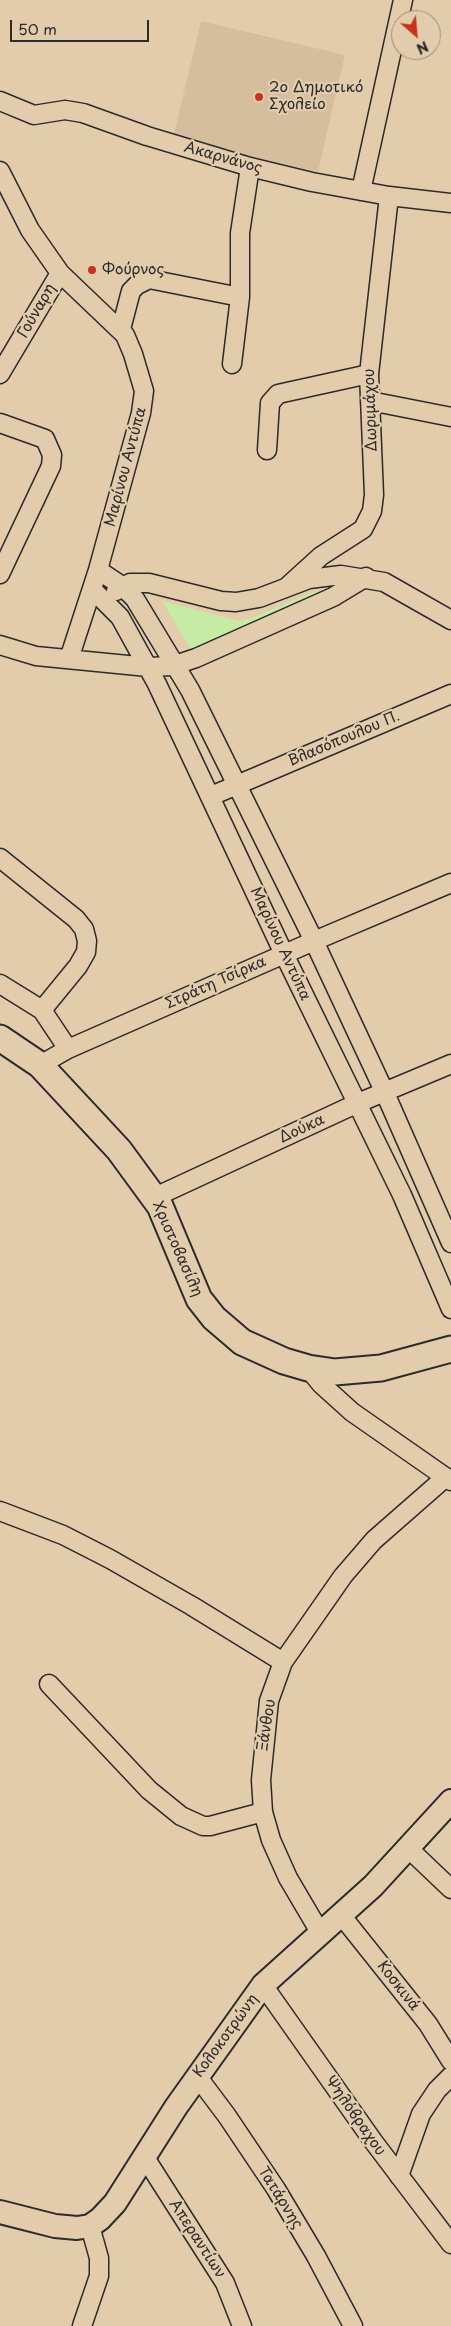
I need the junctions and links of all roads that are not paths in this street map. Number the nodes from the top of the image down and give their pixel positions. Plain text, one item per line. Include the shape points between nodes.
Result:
1 (403, 0) edge
2 (0, 101) edge
3 (250, 167) junction
4 (0, 172) edge
5 (361, 191) junction
6 (389, 196) junction
7 (451, 202) edge
8 (60, 273) junction
9 (240, 297) junction
10 (121, 329) junction
11 (232, 364) dead end
12 (0, 374) edge
13 (369, 374) junction
14 (370, 401) junction
15 (451, 417) edge
16 (0, 422) edge
17 (267, 450) dead end
18 (98, 570) junction
19 (0, 574) edge
20 (366, 577) junction
21 (122, 586) junction
22 (288, 586) junction
23 (92, 589) junction
24 (105, 601) junction
25 (451, 620) edge
26 (0, 645) edge
27 (70, 660) junction
28 (176, 665) junction
29 (148, 667) junction
30 (451, 694) edge
31 (237, 785) junction
32 (211, 796) junction
33 (0, 858) edge
34 (451, 884) edge
35 (314, 941) junction
36 (284, 954) junction
37 (0, 984) edge
38 (42, 1010) junction
39 (0, 1038) edge
40 (68, 1048) junction
41 (451, 1064) edge
42 (40, 1065) junction
43 (385, 1093) junction
44 (358, 1103) junction
45 (155, 1197) junction
46 (435, 1206) junction
47 (411, 1215) junction
48 (451, 1243) edge
49 (451, 1309) edge
50 (451, 1349) edge
51 (308, 1368) junction
52 (449, 1479) edge
53 (0, 1511) edge
54 (283, 1662) junction
55 (49, 1684) dead end
56 (451, 1801) edge
57 (263, 1812) junction
58 (409, 1849) junction
59 (451, 1888) edge
60 (341, 1915) junction
61 (321, 1934) junction
62 (263, 1985) junction
63 (451, 2061) edge
64 (197, 2076) junction
65 (451, 2076) edge
66 (144, 2156) junction
67 (399, 2176) junction
68 (0, 2212) edge
69 (90, 2226) junction
70 (451, 2244) edge
71 (82, 2326) edge
72 (242, 2326) edge
73 (353, 2326) edge

1 - 5 street
2 - 3 street, Ακαρνάνος via 34,115 65,110 83,113
3 - 5 street, Ακαρνάνος
3 - 9 street via 240,233
4 - 8 street, Μαρίνου Αντύπα via 30,230
5 - 6 street, Ακαρνάνος
6 - 7 street, Ακαρνάνος
6 - 13 street, Δωριμάχου
8 - 10 street, Μαρίνου Αντύπα
8 - 12 street, Γούναρη
9 - 10 street via 149,279 131,291
9 - 11 street
10 - 18 street, Μαρίνου Αντύπα via 133,354 144,398
13 - 14 street, Δωριμάχου
13 - 17 street via 278,394 270,403
14 - 15 street
14 - 22 street, Δωριμάχου via 374,495 368,523 313,562
16 - 19 street via 45,438 52,455 51,466
18 - 21 street, Μαρίνου Αντύπα
18 - 23 street, Μαρίνου Αντύπα
20 - 22 street via 325,576
20 - 25 street via 396,588
20 - 28 street via 333,597
21 - 22 street via 149,584 236,602 259,598
21 - 24 street
21 - 28 street, Μαρίνου Αντύπα via 139,604
23 - 24 street, Μαρίνου Αντύπα
23 - 27 street, Μαρίνου Αντύπα
24 - 29 street, Μαρίνου Αντύπα via 120,617
26 - 27 street via 30,654
27 - 29 street
28 - 29 street
28 - 31 street, Μαρίνου Αντύπα
29 - 32 street, Μαρίνου Αντύπα
30 - 31 street, Βλασόπουλου Π.
31 - 32 street, Βλασόπουλου Π.
31 - 35 street, Μαρίνου Αντύπα
32 - 36 street, Μαρίνου Αντύπα
33 - 38 street via 84,929 86,952
34 - 35 street, Στράτη Τσίρκα
35 - 36 street, Στράτη Τσίρκα
35 - 43 street, Μαρίνου Αντύπα
36 - 40 street, Στράτη Τσίρκα
36 - 44 street, Μαρίνου Αντύπα
37 - 38 street
38 - 40 street
39 - 42 main road, Χριστοβασίλη
40 - 42 street, Στράτη Τσίρκα
41 - 43 street, Δούκα
42 - 45 main road, Χριστοβασίλη via 119,1150
43 - 44 street, Δούκα
43 - 46 street, Μαρίνου Αντύπα
44 - 45 street, Δούκα
44 - 47 street, Μαρίνου Αντύπα
45 - 51 main road, Χριστοβασίλη via 193,1289 210,1314 242,1342
46 - 47 street
46 - 48 street, Μαρίνου Αντύπα
47 - 49 street, Μαρίνου Αντύπα
50 - 51 main road via 382,1368 335,1372
51 - 52 street via 352,1412
52 - 54 street, Ξάνθου via 389,1526 360,1556
53 - 54 street via 63,1535 110,1559
54 - 57 street, Ξάνθου via 269,1701 261,1780
55 - 57 street via 149,1790 181,1816 210,1826
56 - 58 street, Κολοκοτρώνη
57 - 61 street, Ξάνθου via 288,1878
58 - 59 street
58 - 60 street, Κολοκοτρώνη
60 - 61 street, Κολοκοτρώνη
60 - 63 street, Κοσκινά via 428,2024
61 - 62 street, Κολοκοτρώνη
62 - 64 street, Κολοκοτρώνη
62 - 67 street, Ψηλόβραχου
64 - 66 street, Κολοκοτρώνη
64 - 73 street, Τατάρνης via 276,2189
65 - 67 street via 436,2090 421,2114
66 - 69 street, Κολοκοτρώνη via 110,2209
66 - 72 street, Απεραντίων via 226,2283
67 - 70 street, Ψηλόβραχου
68 - 69 street via 54,2226
69 - 71 street via 99,2258 100,2276

